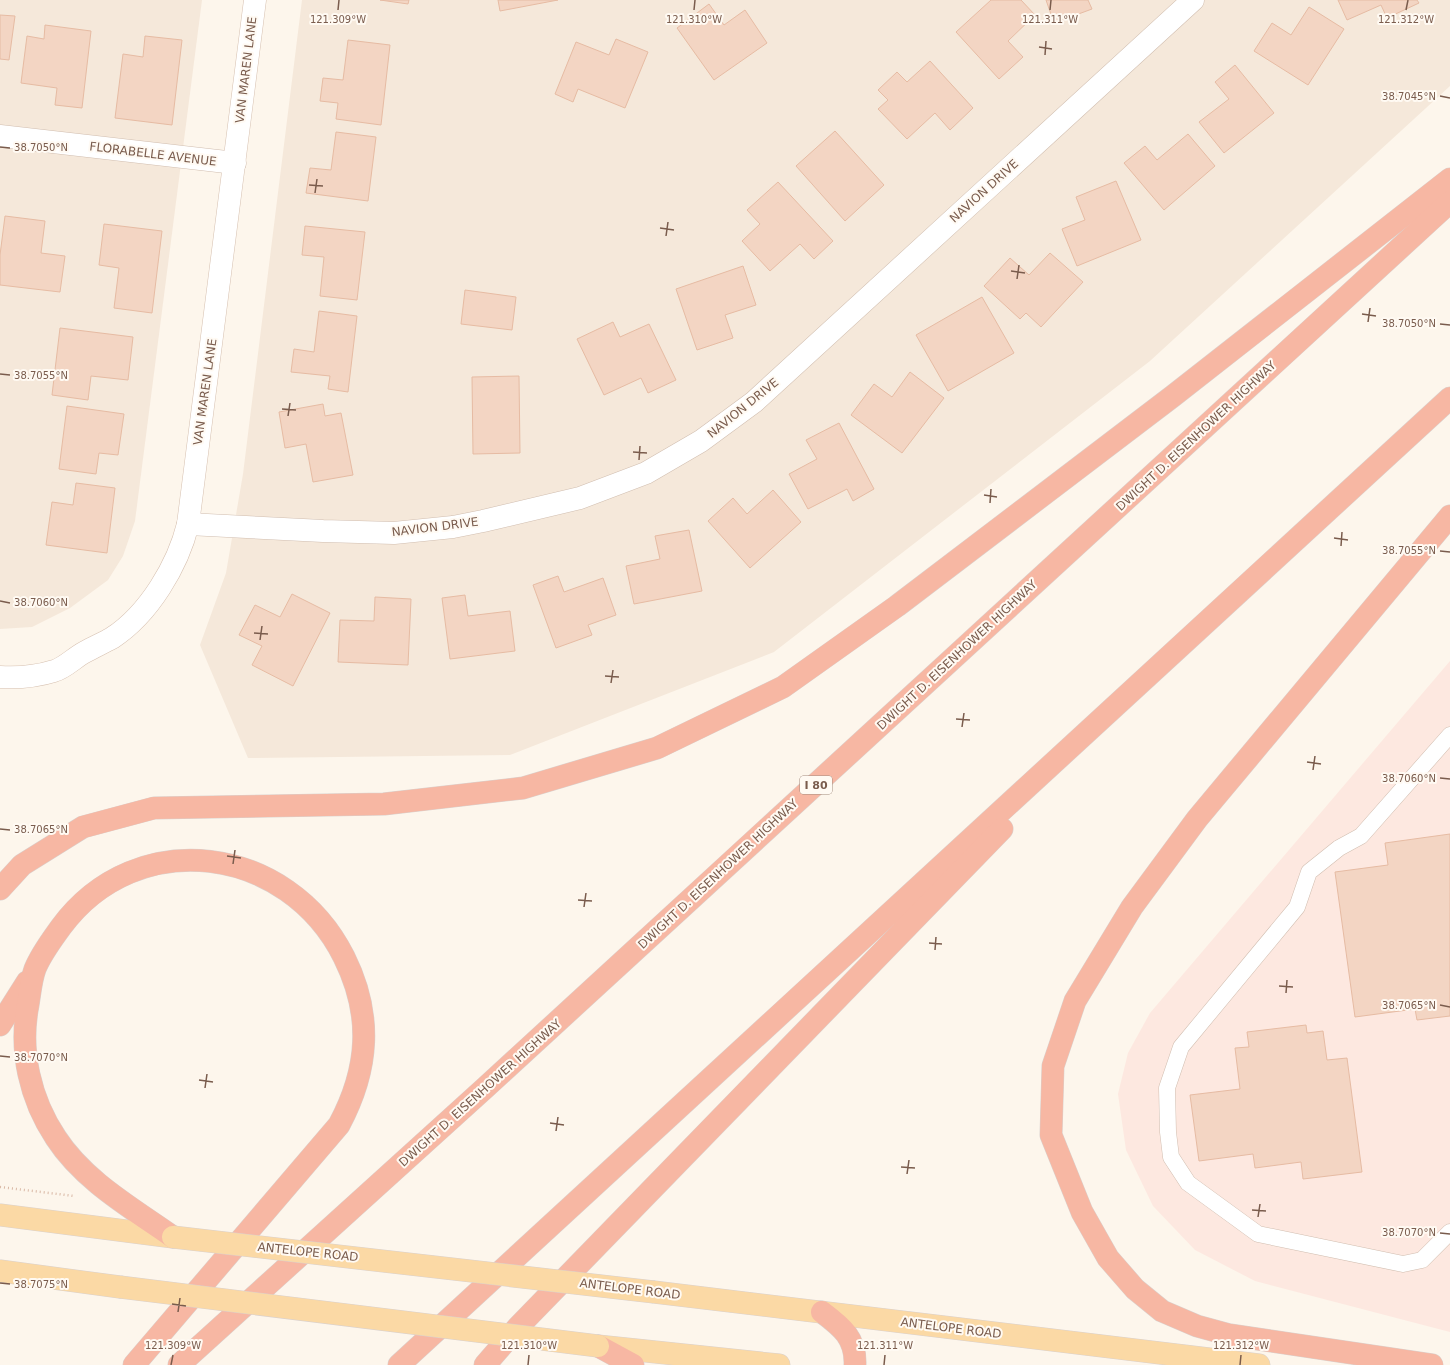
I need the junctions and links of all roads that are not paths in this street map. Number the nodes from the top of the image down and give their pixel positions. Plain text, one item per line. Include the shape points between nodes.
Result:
1 (255, 0) edge
2 (1193, 0) edge
3 (0, 136) edge
4 (235, 163) junction
5 (1450, 178) edge
6 (1450, 202) edge
7 (1450, 398) edge
8 (1450, 516) edge
9 (188, 524) junction
10 (1169, 657) junction
11 (0, 677) edge
12 (1450, 735) edge
13 (0, 889) edge
14 (34, 971) junction
15 (0, 1025) edge
16 (0, 1215) edge
17 (1450, 1232) edge
18 (173, 1237) junction
19 (0, 1271) edge
20 (822, 1312) junction
21 (598, 1346) junction
22 (134, 1365) edge
23 (179, 1365) edge
24 (399, 1365) edge
25 (485, 1365) edge
26 (633, 1365) edge
27 (778, 1365) edge
28 (855, 1365) edge
29 (1259, 1365) edge
30 (1432, 1365) edge

1 - 4 street, VAN MAREN LANE
2 - 9 street, NAVION DRIVE via 754,402 701,441 646,473 580,498 454,527 386,533
3 - 4 street, FLORABELLE AVENUE
4 - 9 street, VAN MAREN LANE
5 - 13 highway via 1179,391 972,549 897,606 776,691 657,748 523,788 384,804 154,808 83,827 22,865
6 - 23 highway, DWIGHT D. EISENHOWER HIGHWAY / I 80 via 486,1087
7 - 10 highway
8 - 30 highway via 1197,819 1132,907 1075,1001 1053,1066 1051,1135 1082,1212 1108,1258 1135,1289 1162,1311 1197,1326 1230,1335
9 - 11 street, VAN MAREN LANE via 183,545 161,586 133,621 112,637 55,671 14,678
10 - 24 highway
10 - 25 highway via 518,1327
12 - 17 lane via 1361,836 1339,848 1309,872 1297,907 1181,1047 1167,1088 1171,1157 1188,1183 1258,1234 1403,1264 1422,1260
14 - 15 highway
14 - 18 highway via 25,1021 25,1052 30,1084 41,1114 57,1140 78,1164 111,1193
14 - 22 highway via 46,947 70,915 88,897 109,882 145,867 195,860 246,868 281,885 311,909 335,939 360,996 365,1032 362,1069 351,1104 339,1125
16 - 18 main road, ANTELOPE ROAD
18 - 20 main road, ANTELOPE ROAD, bridge
19 - 21 main road, bridge
20 - 28 highway via 840,1325 850,1339
20 - 29 main road, ANTELOPE ROAD
21 - 26 highway
21 - 27 main road

